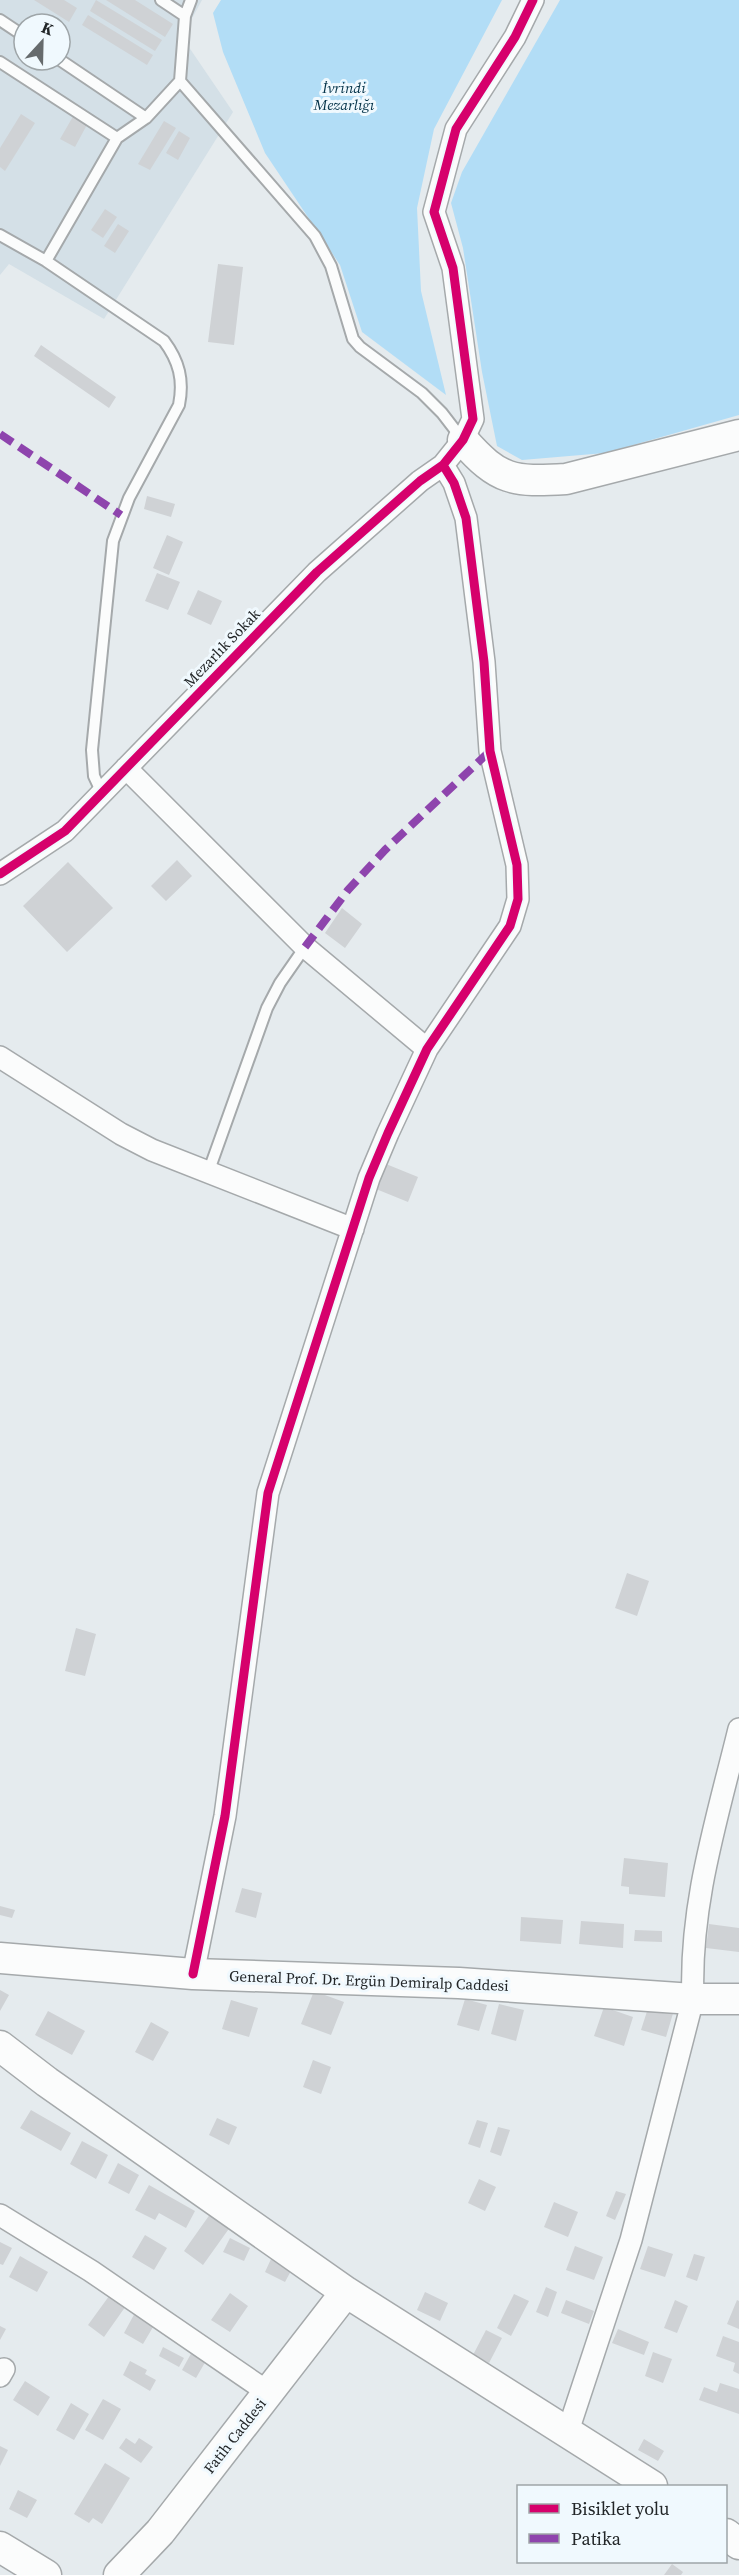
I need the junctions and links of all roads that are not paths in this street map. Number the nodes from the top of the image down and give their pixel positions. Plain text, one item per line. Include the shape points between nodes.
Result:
1 (161, 0) edge
2 (191, 0) edge
3 (533, 0) edge
4 (185, 16) junction
5 (0, 62) edge
6 (72, 68) edge
7 (180, 81) junction
8 (146, 118) junction
9 (117, 138) junction
10 (0, 235) edge
11 (46, 261) junction
12 (739, 435) edge
13 (463, 440) junction
14 (443, 465) junction
15 (126, 768) junction
16 (102, 793) junction
17 (0, 874) edge
18 (305, 947) junction
19 (427, 1050) junction
20 (0, 1057) edge
21 (208, 1173) junction
22 (353, 1229) junction
23 (739, 1729) edge
24 (732, 1787) edge
25 (0, 1958) edge
26 (193, 1974) junction
27 (693, 1999) junction
28 (739, 2000) edge
29 (0, 2046) edge
30 (0, 2215) edge
31 (346, 2292) junction
32 (269, 2393) junction
33 (568, 2431) junction
34 (649, 2485) edge
35 (727, 2535) edge
36 (739, 2544) edge
37 (0, 2547) edge
38 (46, 2575) edge
39 (119, 2575) edge

1 - 4 lane
2 - 4 lane
3 - 13 street via 515,37 456,129 434,212 453,268 473,419
4 - 7 lane
5 - 9 lane
6 - 8 lane
7 - 8 lane
7 - 13 lane via 315,236 331,266 353,339 422,393
8 - 9 lane
9 - 11 lane
10 - 11 lane
11 - 16 lane via 164,341 177,361 181,383 175,415 129,498 112,541 92,750 94,776
12 - 13 street via 566,479 539,480 516,479 496,472
13 - 14 street, Mezarlık Sokak
14 - 15 street, Mezarlık Sokak via 317,572
14 - 19 street via 466,518 484,662 490,751 519,888 510,926
15 - 16 street, Mezarlık Sokak
15 - 18 street
16 - 17 street, Mezarlık Sokak via 65,831
18 - 19 street
18 - 21 lane via 267,1008
19 - 22 street via 384,1142
20 - 21 street via 121,1134
21 - 22 street
22 - 26 street via 268,1493 225,1816
23 - 24 street
24 - 27 street via 695,1914
25 - 26 street, General Prof. Dr. Ergün Demiralp Caddesi
26 - 27 street, General Prof. Dr. Ergün Demiralp Caddesi via 459,1983
27 - 28 street, General Prof. Dr. Ergün Demiralp Caddesi
27 - 33 street via 631,2240
29 - 31 street
30 - 32 street via 91,2271
31 - 32 street, Fatih Caddesi
31 - 33 street
32 - 39 street, Fatih Caddesi via 160,2532
33 - 34 street
35 - 36 street
37 - 38 street

